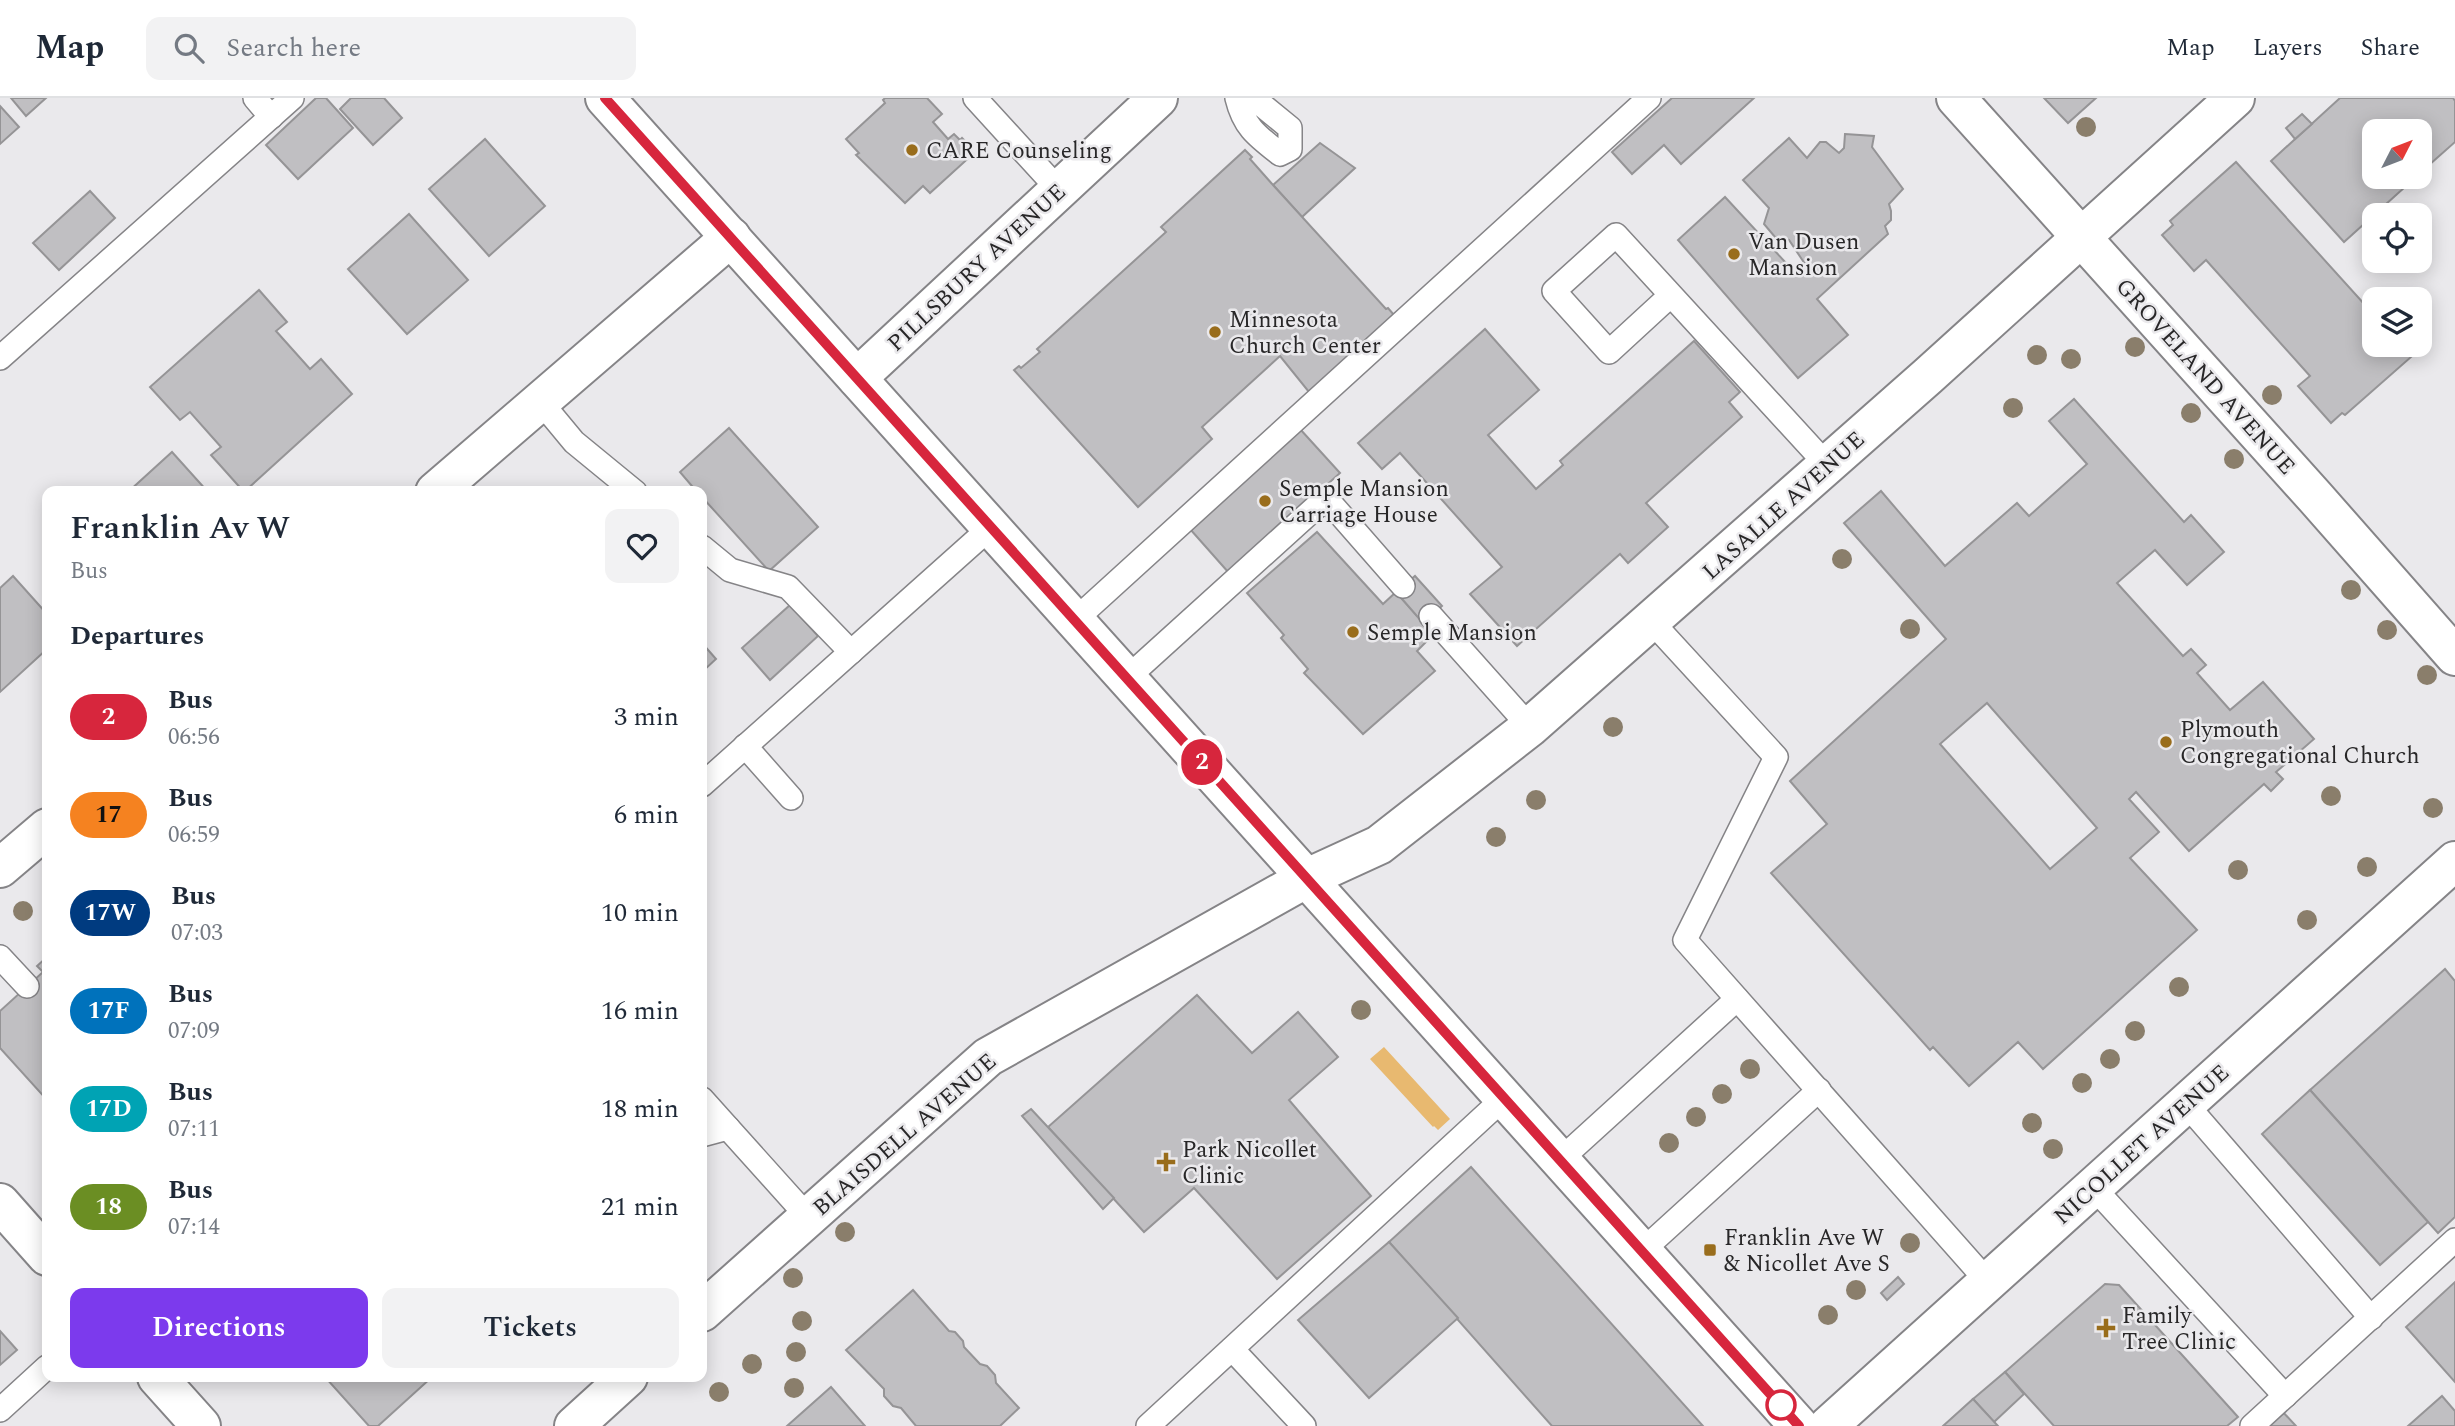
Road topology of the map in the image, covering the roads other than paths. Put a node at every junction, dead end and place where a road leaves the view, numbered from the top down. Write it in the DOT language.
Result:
graph roads {
  1 [pos="255,98"];
  2 [pos="292,98"];
  3 [pos="606,98"];
  4 [pos="975,98"];
  5 [pos="1158,98"];
  6 [pos="1237,98"];
  7 [pos="1248,98"];
  8 [pos="1650,98"];
  9 [pos="1956,98"];
  10 [pos="2235,98"];
  11 [pos="271,117"];
  12 [pos="1059,190"];
  13 [pos="731,237"];
  14 [pos="2081,238"];
  15 [pos="1671,295"];
  16 [pos="0,358"];
  17 [pos="857,378"];
  18 [pos="540,401"];
  19 [pos="1827,465"];
  20 [pos="442,486"];
  21 [pos="628,486"];
  22 [pos="991,527"];
  23 [pos="707,551"];
  24 [pos="1403,586"];
  25 [pos="1431,616"];
  26 [pos="1074,620"];
  27 [pos="1652,622"];
  28 [pos="851,652"];
  29 [pos="2455,656"];
  30 [pos="1127,678"];
  31 [pos="1530,727"];
  32 [pos="745,746"];
  33 [pos="707,780"];
  34 [pos="791,798"];
  35 [pos="42,842"];
  36 [pos="0,868"];
  37 [pos="2450,876"];
  38 [pos="1307,878"];
  39 [pos="0,957"];
  40 [pos="27,986"];
  41 [pos="1737,999"];
  42 [pos="1819,1090"];
  43 [pos="1504,1098"];
  44 [pos="2186,1104"];
  45 [pos="707,1105"];
  46 [pos="728,1128"];
  47 [pos="707,1134"];
  48 [pos="1560,1160"];
  49 [pos="2093,1187"];
  50 [pos="0,1203"];
  51 [pos="808,1217"];
  52 [pos="2455,1240"];
  53 [pos="42,1250"];
  54 [pos="1642,1251"];
  55 [pos="1988,1282"];
  56 [pos="707,1308"];
  57 [pos="2371,1318"];
  58 [pos="1232,1349"];
  59 [pos="42,1372"];
  60 [pos="161,1382"];
  61 [pos="617,1382"];
  62 [pos="2285,1396"];
  63 [pos="0,1410"];
  64 [pos="201,1426"];
  65 [pos="574,1426"];
  66 [pos="1148,1426"];
  67 [pos="1304,1426"];
  68 [pos="1800,1426"];
  69 [pos="1828,1426"];
  70 [pos="2252,1426"];
  1 -- 11 [label="lane"];
  2 -- 11 [label="lane"];
  3 -- 13 [label="street"];
  4 -- 12 [label="lane"];
  5 -- 12 [label="street, PILLSBURY AVENUE"];
  6 -- 7 [label="lane"];
  8 -- 26 [label="lane"];
  9 -- 14 [label="street, GROVELAND AVENUE"];
  10 -- 14 [label="street, LASALLE AVENUE"];
  11 -- 16 [label="lane"];
  12 -- 17 [label="street, PILLSBURY AVENUE"];
  13 -- 17 [label="street"];
  13 -- 18 [label="street"];
  14 -- 19 [label="street, LASALLE AVENUE"];
  14 -- 29 [label="street, GROVELAND AVENUE"];
  15 -- 15 [label="lane"];
  15 -- 19 [label="lane"];
  17 -- 22 [label="street"];
  18 -- 20 [label="street"];
  18 -- 21 [label="lane"];
  19 -- 27 [label="street, LASALLE AVENUE"];
  22 -- 26 [label="street"];
  22 -- 28 [label="lane"];
  23 -- 28 [label="lane"];
  24 -- 30 [label="lane"];
  25 -- 31 [label="lane"];
  26 -- 30 [label="street"];
  27 -- 31 [label="street, LASALLE AVENUE"];
  27 -- 41 [label="lane"];
  28 -- 32 [label="lane"];
  30 -- 38 [label="street"];
  31 -- 38 [label="street, LASALLE AVENUE"];
  32 -- 33 [label="lane"];
  32 -- 34 [label="lane"];
  35 -- 36 [label="street"];
  37 -- 44 [label="street, NICOLLET AVENUE"];
  38 -- 43 [label="street"];
  38 -- 51 [label="street, BLAISDELL AVENUE"];
  39 -- 40 [label="lane"];
  41 -- 42 [label="lane"];
  41 -- 48 [label="lane"];
  42 -- 54 [label="lane"];
  42 -- 55 [label="lane"];
  43 -- 48 [label="street"];
  43 -- 58 [label="lane"];
  44 -- 49 [label="street, NICOLLET AVENUE"];
  44 -- 57 [label="lane"];
  45 -- 46 [label="lane"];
  46 -- 47 [label="lane"];
  46 -- 51 [label="lane"];
  48 -- 54 [label="street"];
  49 -- 55 [label="street, NICOLLET AVENUE"];
  49 -- 62 [label="lane"];
  50 -- 53 [label="street"];
  51 -- 56 [label="street, BLAISDELL AVENUE"];
  52 -- 57 [label="lane"];
  54 -- 68 [label="street"];
  55 -- 69 [label="street, NICOLLET AVENUE"];
  57 -- 62 [label="lane"];
  58 -- 66 [label="lane"];
  58 -- 67 [label="lane"];
  59 -- 63 [label="lane"];
  60 -- 64 [label="street"];
  61 -- 65 [label="street"];
  62 -- 70 [label="lane"];
}
